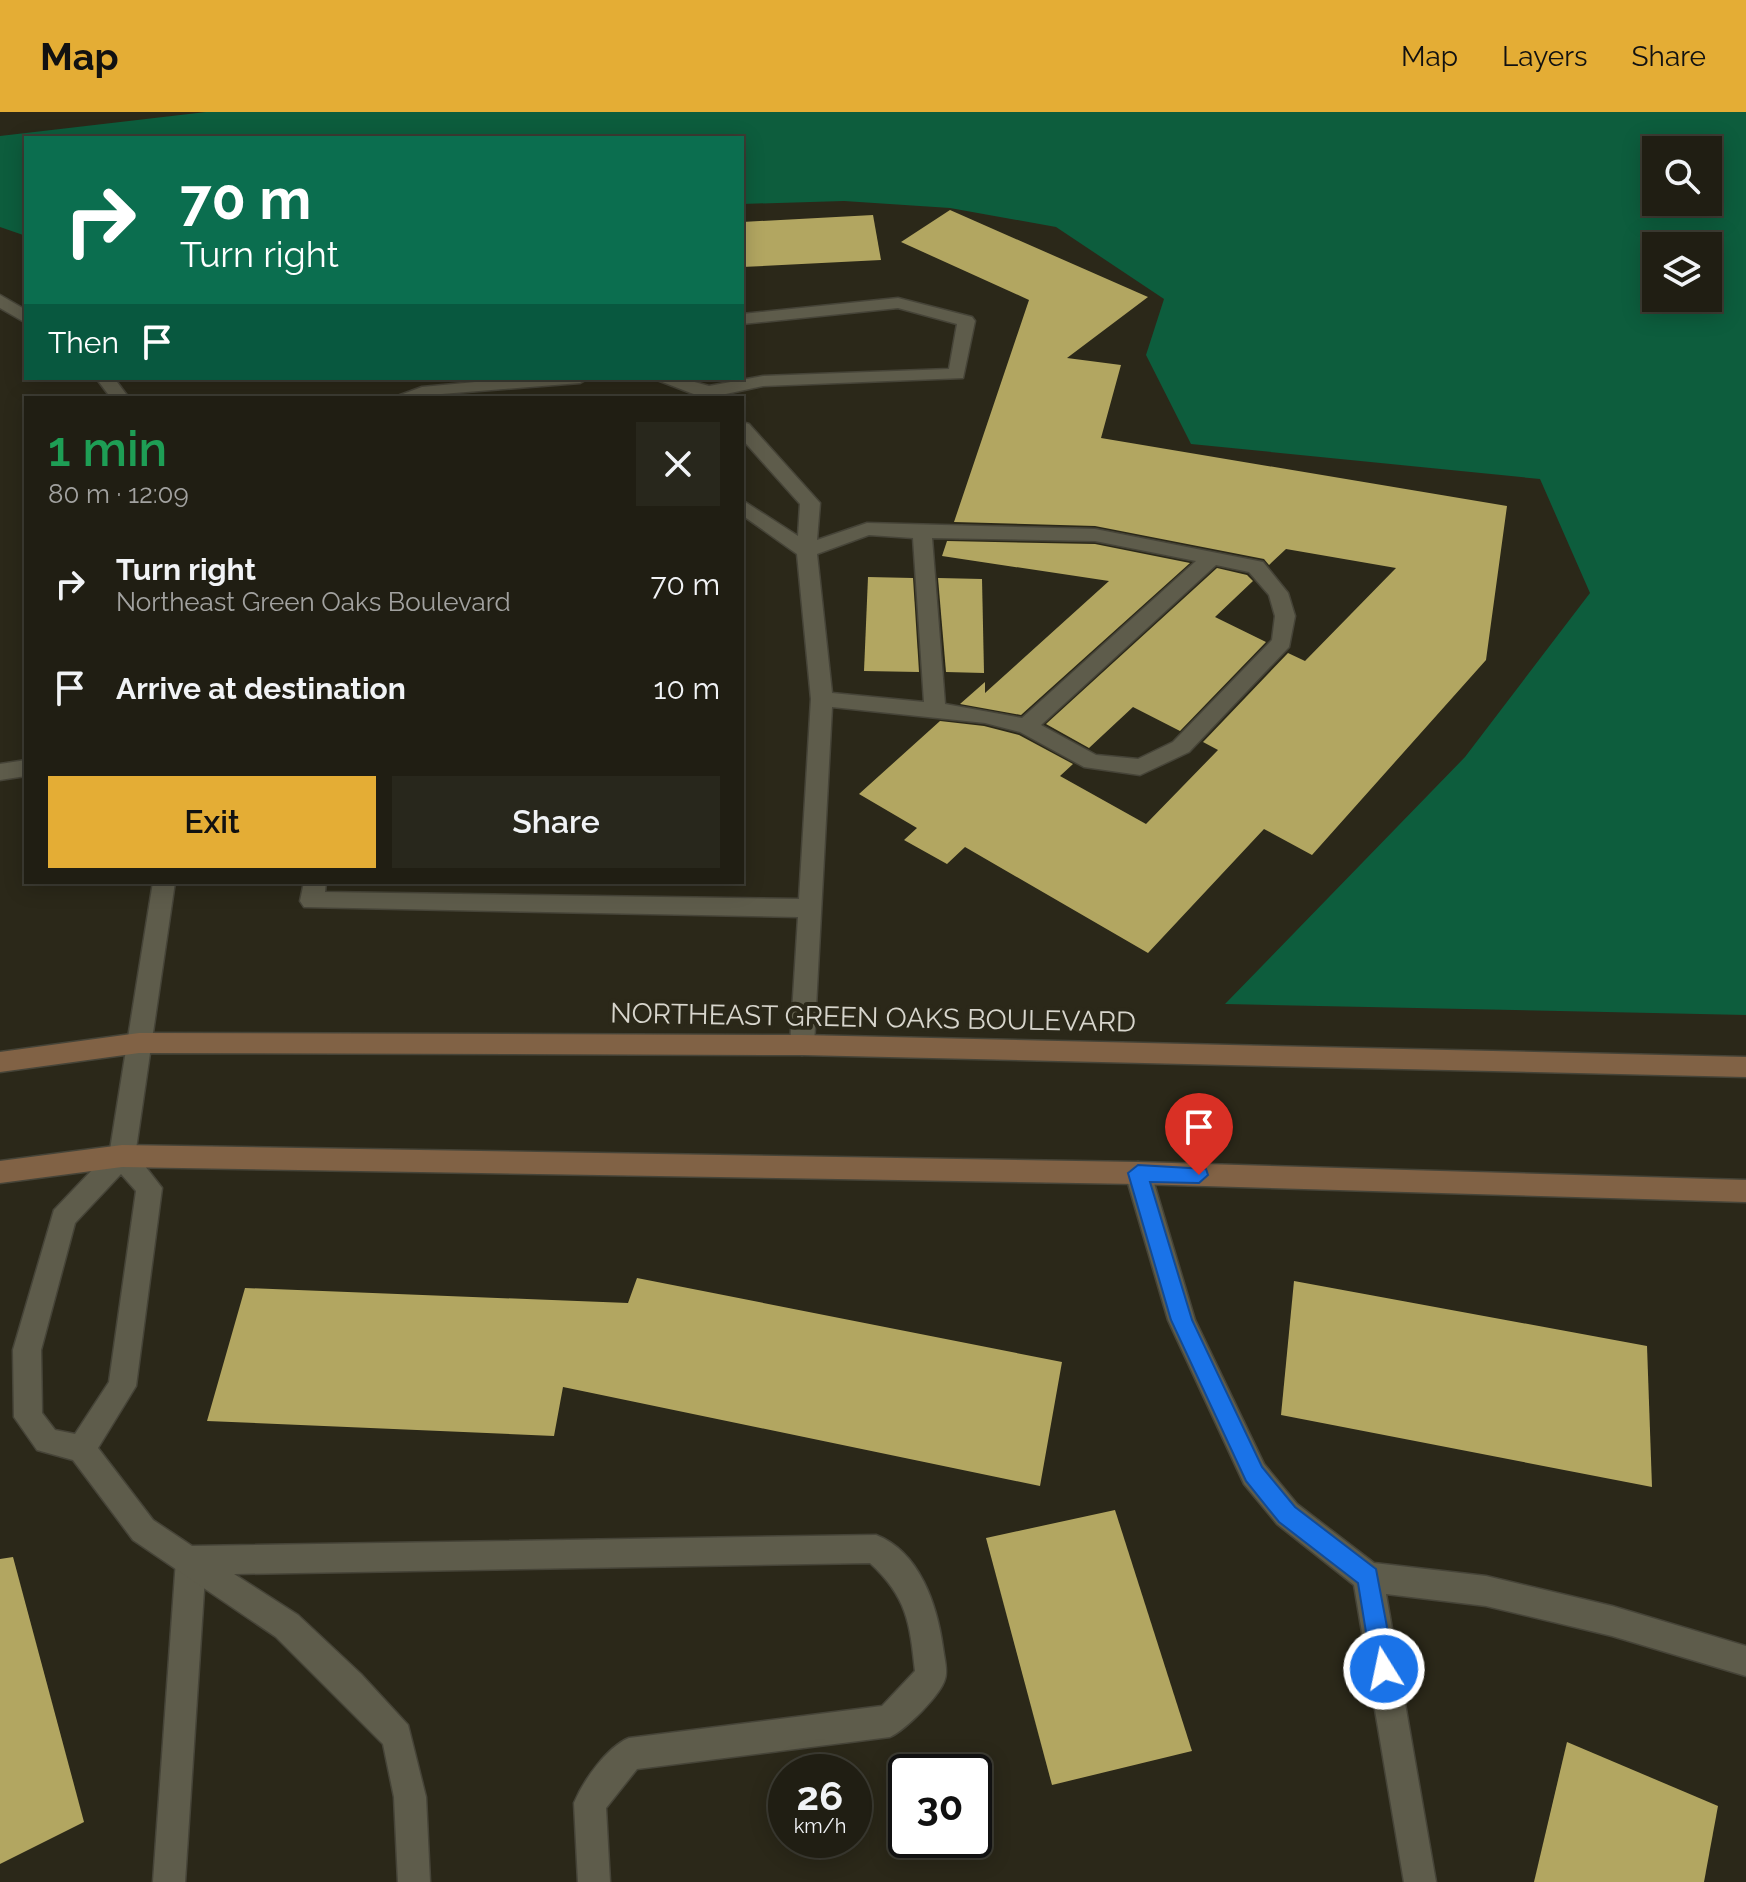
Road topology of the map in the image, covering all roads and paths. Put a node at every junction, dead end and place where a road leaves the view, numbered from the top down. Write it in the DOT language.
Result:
graph roads {
  1 [pos="0,300"];
  2 [pos="24,317"];
  3 [pos="744,319"];
  4 [pos="551,380"];
  5 [pos="667,380"];
  6 [pos="421,389"];
  7 [pos="711,395"];
  8 [pos="744,430"];
  9 [pos="744,507"];
  10 [pos="922,532"];
  11 [pos="807,551"];
  12 [pos="1213,557"];
  13 [pos="822,699"];
  14 [pos="935,710"];
  15 [pos="1026,726"];
  16 [pos="24,768"];
  17 [pos="0,772"];
  18 [pos="164,884"];
  19 [pos="315,884"];
  20 [pos="810,908"];
  21 [pos="139,1043"];
  22 [pos="802,1045"];
  23 [pos="0,1062"];
  24 [pos="1746,1067"];
  25 [pos="122,1156"];
  26 [pos="0,1172"];
  27 [pos="1138,1173"];
  28 [pos="1746,1191"];
  29 [pos="82,1449"];
  30 [pos="191,1560"];
  31 [pos="1368,1577"];
  32 [pos="1746,1661"];
  33 [pos="169,1882"];
  34 [pos="414,1882"];
  35 [pos="594,1882"];
  36 [pos="1420,1882"];
  1 -- 2 [label="street"];
  3 -- 7 [label="street"];
  4 -- 6 [label="street"];
  5 -- 7 [label="street"];
  8 -- 11 [label="street"];
  9 -- 11 [label="street"];
  10 -- 11 [label="street"];
  10 -- 12 [label="street"];
  10 -- 14 [label="street"];
  11 -- 13 [label="street"];
  12 -- 15 [label="street"];
  12 -- 15 [label="street"];
  13 -- 14 [label="street"];
  13 -- 20 [label="street"];
  14 -- 15 [label="street"];
  16 -- 17 [label="street"];
  18 -- 21 [label="street"];
  19 -- 20 [label="street"];
  20 -- 22 [label="street"];
  21 -- 22 [label="main road, NORTHEAST GREEN OAKS BOULEVARD"];
  21 -- 23 [label="main road, NORTHEAST GREEN OAKS BOULEVARD"];
  21 -- 25 [label="street"];
  22 -- 24 [label="main road, NORTHEAST GREEN OAKS BOULEVARD"];
  25 -- 26 [label="main road"];
  25 -- 27 [label="main road"];
  25 -- 29 [label="street"];
  25 -- 29 [label="street"];
  27 -- 28 [label="main road"];
  27 -- 31 [label="street"];
  29 -- 30 [label="street"];
  30 -- 33 [label="street"];
  30 -- 34 [label="street"];
  30 -- 35 [label="street"];
  31 -- 32 [label="street"];
  31 -- 36 [label="street"];
}
